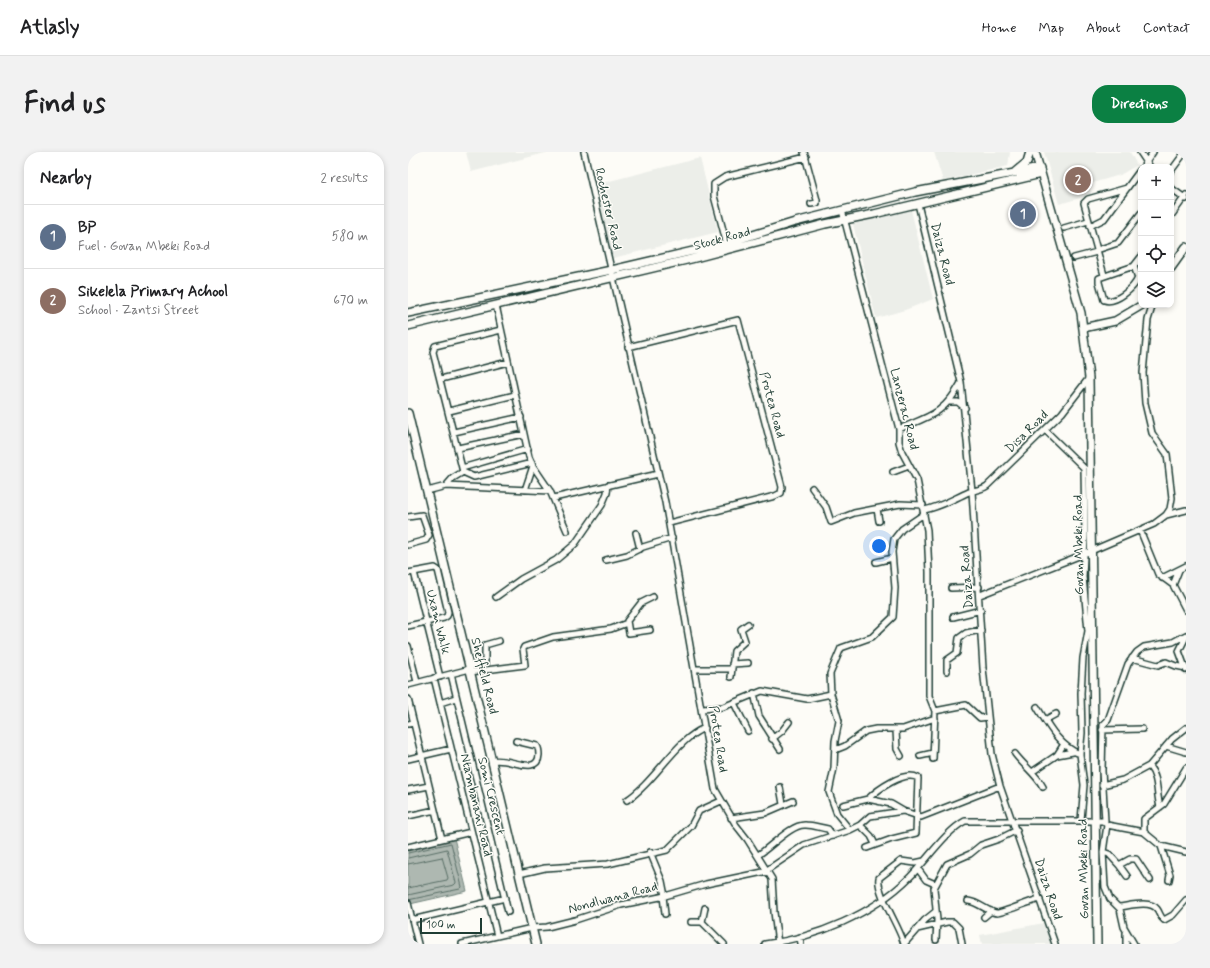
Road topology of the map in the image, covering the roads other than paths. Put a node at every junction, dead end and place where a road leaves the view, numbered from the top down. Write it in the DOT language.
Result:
graph roads {
  1 [pos="584,152"];
  2 [pos="1030,152"];
  3 [pos="1035,152"];
  4 [pos="1140,152"];
  5 [pos="1153,152"];
  6 [pos="1185,152"];
  7 [pos="805,155"];
  8 [pos="1147,162"];
  9 [pos="1174,168"];
  10 [pos="1041,171"];
  11 [pos="1138,173"];
  12 [pos="1006,176"];
  13 [pos="1127,188"];
  14 [pos="1174,190"];
  15 [pos="1185,198"];
  16 [pos="811,204"];
  17 [pos="918,204"];
  18 [pos="842,210"];
  19 [pos="1174,212"];
  20 [pos="1138,217"];
  21 [pos="845,220"];
  22 [pos="1089,223"];
  23 [pos="1064,228"];
  24 [pos="728,246"];
  25 [pos="1186,247"];
  26 [pos="1097,251"];
  27 [pos="1074,258"];
  28 [pos="1138,261"];
  29 [pos="1174,264"];
  30 [pos="1134,266"];
  31 [pos="612,274"];
  32 [pos="1104,275"];
  33 [pos="496,305"];
  34 [pos="1138,307"];
  35 [pos="1152,308"];
  36 [pos="408,313"];
  37 [pos="408,326"];
  38 [pos="1083,328"];
  39 [pos="501,330"];
  40 [pos="628,347"];
  41 [pos="508,362"];
  42 [pos="1089,378"];
  43 [pos="441,379"];
  44 [pos="961,382"];
  45 [pos="515,395"];
  46 [pos="950,402"];
  47 [pos="965,408"];
  48 [pos="449,411"];
  49 [pos="408,413"];
  50 [pos="521,417"];
  51 [pos="899,429"];
  52 [pos="1045,430"];
  53 [pos="454,432"];
  54 [pos="524,434"];
  55 [pos="458,448"];
  56 [pos="528,449"];
  57 [pos="532,465"];
  58 [pos="909,466"];
  59 [pos="463,470"];
  60 [pos="893,472"];
  61 [pos="658,474"];
  62 [pos="474,477"];
  63 [pos="608,485"];
  64 [pos="446,486"];
  65 [pos="475,486"];
  66 [pos="812,488"];
  67 [pos="525,490"];
  68 [pos="427,491"];
  69 [pos="550,491"];
  70 [pos="972,491"];
  71 [pos="554,498"];
  72 [pos="877,509"];
  73 [pos="924,509"];
  74 [pos="1186,510"];
  75 [pos="408,516"];
  76 [pos="1166,516"];
  77 [pos="879,521"];
  78 [pos="669,523"];
  79 [pos="1140,530"];
  80 [pos="566,532"];
  81 [pos="636,533"];
  82 [pos="672,538"];
  83 [pos="408,545"];
  84 [pos="640,549"];
  85 [pos="1092,551"];
  86 [pos="1084,554"];
  87 [pos="892,558"];
  88 [pos="606,560"];
  89 [pos="876,562"];
  90 [pos="1186,566"];
  91 [pos="1179,570"];
  92 [pos="414,572"];
  93 [pos="408,573"];
  94 [pos="1162,578"];
  95 [pos="1173,586"];
  96 [pos="979,587"];
  97 [pos="951,588"];
  98 [pos="980,595"];
  99 [pos="496,597"];
  100 [pos="653,597"];
  101 [pos="981,610"];
  102 [pos="1186,610"];
  103 [pos="954,616"];
  104 [pos="426,622"];
  105 [pos="627,624"];
  106 [pos="748,624"];
  107 [pos="408,626"];
  108 [pos="650,630"];
  109 [pos="981,630"];
  110 [pos="1186,636"];
  111 [pos="499,641"];
  112 [pos="408,646"];
  113 [pos="1132,658"];
  114 [pos="748,663"];
  115 [pos="731,667"];
  116 [pos="694,668"];
  117 [pos="470,669"];
  118 [pos="1186,669"];
  119 [pos="947,671"];
  120 [pos="451,674"];
  121 [pos="437,677"];
  122 [pos="731,677"];
  123 [pos="416,682"];
  124 [pos="408,684"];
  125 [pos="754,693"];
  126 [pos="831,694"];
  127 [pos="456,698"];
  128 [pos="408,699"];
  129 [pos="440,703"];
  130 [pos="734,703"];
  131 [pos="1037,708"];
  132 [pos="703,709"];
  133 [pos="935,711"];
  134 [pos="1056,714"];
  135 [pos="988,717"];
  136 [pos="934,718"];
  137 [pos="1045,720"];
  138 [pos="789,722"];
  139 [pos="414,723"];
  140 [pos="408,724"];
  141 [pos="705,728"];
  142 [pos="1186,728"];
  143 [pos="1142,729"];
  144 [pos="896,730"];
  145 [pos="1102,730"];
  146 [pos="748,731"];
  147 [pos="772,739"];
  148 [pos="516,741"];
  149 [pos="1064,744"];
  150 [pos="1166,746"];
  151 [pos="451,749"];
  152 [pos="780,749"];
  153 [pos="834,750"];
  154 [pos="1073,752"];
  155 [pos="1186,752"];
  156 [pos="934,753"];
  157 [pos="1016,754"];
  158 [pos="1057,754"];
  159 [pos="1080,754"];
  160 [pos="422,755"];
  161 [pos="901,756"];
  162 [pos="920,756"];
  163 [pos="408,759"];
  164 [pos="933,759"];
  165 [pos="492,761"];
  166 [pos="1149,766"];
  167 [pos="1186,768"];
  168 [pos="1032,772"];
  169 [pos="1102,785"];
  170 [pos="429,786"];
  171 [pos="780,786"];
  172 [pos="1000,786"];
  173 [pos="1043,788"];
  174 [pos="408,790"];
  175 [pos="868,799"];
  176 [pos="627,800"];
  177 [pos="793,800"];
  178 [pos="721,801"];
  179 [pos="883,803"];
  180 [pos="783,804"];
  181 [pos="843,805"];
  182 [pos="1160,807"];
  183 [pos="435,810"];
  184 [pos="903,812"];
  185 [pos="882,814"];
  186 [pos="408,816"];
  187 [pos="916,816"];
  188 [pos="731,818"];
  189 [pos="1080,820"];
  190 [pos="1096,820"];
  191 [pos="1014,821"];
  192 [pos="1106,823"];
  193 [pos="860,825"];
  194 [pos="850,830"];
  195 [pos="1017,830"];
  196 [pos="471,832"];
  197 [pos="1144,832"];
  198 [pos="833,836"];
  199 [pos="442,839"];
  200 [pos="875,844"];
  201 [pos="1161,846"];
  202 [pos="408,847"];
  203 [pos="867,848"];
  204 [pos="650,852"];
  205 [pos="1103,852"];
  206 [pos="1186,852"];
  207 [pos="758,855"];
  208 [pos="924,861"];
  209 [pos="1119,865"];
  210 [pos="918,869"];
  211 [pos="767,870"];
  212 [pos="519,874"];
  213 [pos="1127,876"];
  214 [pos="1150,880"];
  215 [pos="1169,880"];
  216 [pos="935,884"];
  217 [pos="664,896"];
  218 [pos="884,897"];
  219 [pos="505,898"];
  220 [pos="1040,899"];
  221 [pos="1186,900"];
  222 [pos="968,901"];
  223 [pos="488,902"];
  224 [pos="408,903"];
  225 [pos="1119,907"];
  226 [pos="705,908"];
  227 [pos="991,911"];
  228 [pos="508,912"];
  229 [pos="936,912"];
  230 [pos="665,914"];
  231 [pos="984,917"];
  232 [pos="412,920"];
  233 [pos="691,922"];
  234 [pos="702,922"];
  235 [pos="937,924"];
  236 [pos="532,928"];
  237 [pos="917,929"];
  238 [pos="777,930"];
  239 [pos="1126,933"];
  240 [pos="497,936"];
  241 [pos="800,937"];
  242 [pos="788,940"];
  243 [pos="936,940"];
  244 [pos="778,943"];
  245 [pos="418,944"];
  246 [pos="462,944"];
  247 [pos="536,944"];
  248 [pos="724,944"];
  249 [pos="765,944"];
  250 [pos="801,944"];
  251 [pos="904,944"];
  252 [pos="962,944"];
  253 [pos="1055,944"];
  254 [pos="1097,944"];
  255 [pos="1126,944"];
  256 [pos="1134,944"];
  1 -- 31 [label="street, Rochester Road"];
  2 -- 12 [label="main road"];
  3 -- 10 [label="main road, Govan Mbeki Road"];
  4 -- 8 [label="street"];
  5 -- 8 [label="street"];
  6 -- 9 [label="street"];
  7 -- 16 [label="street"];
  7 -- 24 [label="street"];
  10 -- 12 [label="main road, Stock Road"];
  10 -- 17 [label="main road, Stock Road"];
  10 -- 38 [label="main road, Govan Mbeki Road"];
  11 -- 13 [label="street"];
  12 -- 18 [label="main road, Stock Road"];
  13 -- 22 [label="street"];
  13 -- 22 [label="street"];
  14 -- 15 [label="street"];
  15 -- 19 [label="street"];
  17 -- 21 [label="main road, Stock Road"];
  17 -- 44 [label="street, Daiza Road"];
  18 -- 21 [label="street, Lanzerac Road"];
  18 -- 24 [label="main road, Stock Road"];
  20 -- 26 [label="street"];
  21 -- 24 [label="main road, Stock Road"];
  21 -- 51 [label="street, Lanzerac Road"];
  22 -- 23 [label="street"];
  22 -- 26 [label="street"];
  24 -- 31 [label="main road, Stock Road"];
  25 -- 29 [label="main road"];
  26 -- 27 [label="street"];
  26 -- 32 [label="street"];
  28 -- 30 [label="street"];
  30 -- 32 [label="street"];
  30 -- 32 [label="street"];
  31 -- 33 [label="main road, Stock Road"];
  31 -- 36 [label="main road, Stock Road"];
  31 -- 40 [label="street, Protea Road"];
  33 -- 37 [label="main road, Stock Road"];
  33 -- 39 [label="street"];
  34 -- 38 [label="main road"];
  35 -- 76 [label="street"];
  38 -- 42 [label="main road, Govan Mbeki Road"];
  39 -- 41 [label="street"];
  39 -- 43 [label="street"];
  40 -- 61 [label="street, Protea Road"];
  40 -- 78 [label="street, Protea Road"];
  41 -- 43 [label="street"];
  41 -- 45 [label="street"];
  42 -- 52 [label="street, Disa Road"];
  42 -- 85 [label="main road, Govan Mbeki Road"];
  43 -- 48 [label="street"];
  44 -- 46 [label="street"];
  44 -- 47 [label="street, Daiza Road"];
  45 -- 48 [label="street"];
  45 -- 50 [label="street"];
  46 -- 47 [label="street"];
  46 -- 51 [label="street"];
  47 -- 70 [label="street, Daiza Road"];
  48 -- 53 [label="street"];
  49 -- 68 [label="main road, Sheffield Road"];
  50 -- 53 [label="street"];
  50 -- 54 [label="street"];
  51 -- 58 [label="street, Lanzerac Road"];
  52 -- 70 [label="street, Disa Road"];
  52 -- 86 [label="street"];
  53 -- 55 [label="street"];
  54 -- 55 [label="street"];
  54 -- 56 [label="street"];
  55 -- 59 [label="street"];
  56 -- 57 [label="street"];
  56 -- 59 [label="street"];
  57 -- 62 [label="street"];
  57 -- 67 [label="street"];
  57 -- 69 [label="street"];
  58 -- 60 [label="street"];
  58 -- 73 [label="street, Lanzerac Road"];
  59 -- 62 [label="street"];
  59 -- 64 [label="street"];
  61 -- 63 [label="street"];
  61 -- 78 [label="street, Protea Road"];
  62 -- 65 [label="street"];
  63 -- 71 [label="street"];
  63 -- 99 [label="street"];
  64 -- 65 [label="street"];
  64 -- 68 [label="street"];
  65 -- 67 [label="street"];
  66 -- 72 [label="street"];
  67 -- 69 [label="street"];
  68 -- 117 [label="main road, Sheffield Road"];
  69 -- 71 [label="street"];
  70 -- 73 [label="street, Disa Road"];
  70 -- 96 [label="street, Daiza Road"];
  71 -- 80 [label="street"];
  72 -- 73 [label="street"];
  72 -- 77 [label="street"];
  73 -- 87 [label="street"];
  73 -- 133 [label="street, Lanzerac Road"];
  74 -- 76 [label="street"];
  75 -- 83 [label="street"];
  76 -- 79 [label="street"];
  78 -- 82 [label="street, Protea Road"];
  79 -- 85 [label="street"];
  79 -- 94 [label="street"];
  81 -- 84 [label="street"];
  82 -- 84 [label="street"];
  82 -- 116 [label="street, Protea Road"];
  84 -- 88 [label="street"];
  85 -- 86 [label="street"];
  85 -- 190 [label="main road, Govan Mbeki Road"];
  86 -- 98 [label="street"];
  86 -- 159 [label="street"];
  87 -- 89 [label="street"];
  87 -- 126 [label="street"];
  90 -- 91 [label="street"];
  91 -- 94 [label="street"];
  91 -- 95 [label="street"];
  92 -- 93 [label="street"];
  92 -- 104 [label="street, Uxam Walk"];
  92 -- 104 [label="street"];
  94 -- 95 [label="street"];
  95 -- 102 [label="street"];
  96 -- 97 [label="street"];
  96 -- 98 [label="street, Daiza Road"];
  98 -- 101 [label="street, Daiza Road"];
  100 -- 105 [label="street"];
  101 -- 103 [label="street"];
  101 -- 109 [label="street, Daiza Road"];
  104 -- 107 [label="street"];
  104 -- 121 [label="street, Uxam Walk"];
  105 -- 108 [label="street"];
  105 -- 117 [label="street"];
  106 -- 115 [label="street"];
  109 -- 119 [label="street"];
  109 -- 135 [label="street, Daiza Road"];
  110 -- 113 [label="street"];
  110 -- 118 [label="street"];
  111 -- 117 [label="street"];
  112 -- 123 [label="street"];
  113 -- 118 [label="street"];
  113 -- 145 [label="street"];
  114 -- 115 [label="street"];
  115 -- 116 [label="street"];
  115 -- 122 [label="street"];
  116 -- 132 [label="street, Protea Road"];
  117 -- 120 [label="street"];
  117 -- 165 [label="main road, Sheffield Road"];
  120 -- 121 [label="street"];
  120 -- 127 [label="street, Somi Crescent"];
  121 -- 123 [label="street"];
  121 -- 129 [label="street, Ntambanani Road"];
  123 -- 124 [label="street"];
  125 -- 126 [label="street"];
  125 -- 130 [label="street"];
  125 -- 147 [label="street"];
  126 -- 153 [label="street"];
  127 -- 129 [label="street"];
  127 -- 219 [label="street, Somi Crescent"];
  128 -- 139 [label="street"];
  129 -- 151 [label="street, Ntambanani Road"];
  130 -- 132 [label="street"];
  130 -- 146 [label="street"];
  131 -- 137 [label="street"];
  132 -- 141 [label="street, Protea Road"];
  133 -- 135 [label="street"];
  133 -- 136 [label="street"];
  134 -- 137 [label="street"];
  135 -- 172 [label="street, Daiza Road"];
  136 -- 144 [label="street"];
  136 -- 156 [label="street"];
  137 -- 149 [label="street"];
  138 -- 147 [label="street"];
  139 -- 140 [label="street"];
  139 -- 160 [label="street"];
  141 -- 176 [label="street"];
  141 -- 178 [label="street, Protea Road"];
  142 -- 150 [label="street"];
  143 -- 145 [label="street"];
  144 -- 153 [label="street"];
  144 -- 161 [label="street"];
  145 -- 169 [label="street"];
  147 -- 152 [label="street"];
  148 -- 165 [label="street"];
  149 -- 154 [label="street"];
  149 -- 158 [label="street"];
  150 -- 155 [label="street"];
  150 -- 166 [label="street"];
  151 -- 160 [label="street"];
  151 -- 196 [label="street, Ntambanani Road"];
  153 -- 194 [label="street"];
  154 -- 158 [label="street"];
  154 -- 159 [label="street"];
  156 -- 162 [label="street"];
  156 -- 164 [label="street"];
  157 -- 168 [label="street"];
  158 -- 168 [label="street"];
  159 -- 189 [label="street"];
  160 -- 163 [label="street"];
  160 -- 170 [label="street"];
  165 -- 212 [label="main road, Sheffield Road"];
  166 -- 169 [label="street"];
  166 -- 182 [label="street"];
  167 -- 182 [label="street"];
  168 -- 173 [label="street"];
  169 -- 192 [label="street"];
  170 -- 174 [label="street"];
  170 -- 183 [label="street"];
  171 -- 180 [label="street"];
  172 -- 187 [label="street"];
  172 -- 191 [label="street, Daiza Road"];
  175 -- 179 [label="street"];
  175 -- 181 [label="street"];
  175 -- 187 [label="street"];
  177 -- 180 [label="street"];
  178 -- 188 [label="street, Protea Road"];
  178 -- 204 [label="street"];
  179 -- 184 [label="street"];
  179 -- 185 [label="street"];
  180 -- 188 [label="street"];
  182 -- 197 [label="street"];
  183 -- 186 [label="street"];
  183 -- 199 [label="street"];
  184 -- 185 [label="street"];
  184 -- 187 [label="street"];
  185 -- 193 [label="street"];
  187 -- 200 [label="street"];
  188 -- 207 [label="street, Protea Road"];
  189 -- 190 [label="street"];
  189 -- 191 [label="street"];
  190 -- 192 [label="street"];
  190 -- 254 [label="main road, Govan Mbeki Road"];
  191 -- 195 [label="street, Daiza Road"];
  191 -- 208 [label="street"];
  192 -- 197 [label="street"];
  192 -- 205 [label="street"];
  193 -- 194 [label="street"];
  193 -- 200 [label="street"];
  194 -- 198 [label="street"];
  195 -- 216 [label="street"];
  195 -- 220 [label="street, Daiza Road"];
  196 -- 199 [label="street"];
  196 -- 223 [label="street, Ntambanani Road"];
  197 -- 201 [label="street"];
  198 -- 207 [label="street"];
  198 -- 211 [label="street"];
  199 -- 202 [label="street"];
  200 -- 203 [label="street"];
  201 -- 206 [label="street"];
  201 -- 215 [label="street"];
  204 -- 212 [label="street"];
  204 -- 217 [label="street"];
  205 -- 209 [label="street"];
  205 -- 225 [label="street"];
  207 -- 211 [label="street, Protea Road"];
  208 -- 210 [label="street"];
  208 -- 218 [label="street"];
  209 -- 213 [label="street"];
  209 -- 214 [label="street"];
  210 -- 216 [label="street"];
  210 -- 218 [label="street"];
  211 -- 217 [label="street, Nondlwana Road"];
  211 -- 238 [label="street, Protea Road"];
  212 -- 236 [label="main road, Sheffield Road"];
  216 -- 229 [label="street"];
  217 -- 230 [label="street"];
  217 -- 236 [label="street, Nondlwana Road"];
  218 -- 241 [label="street"];
  218 -- 251 [label="street"];
  219 -- 223 [label="street"];
  219 -- 228 [label="street, Somi Crescent"];
  220 -- 227 [label="street"];
  220 -- 253 [label="street, Daiza Road"];
  221 -- 225 [label="street"];
  222 -- 227 [label="street"];
  223 -- 232 [label="street"];
  223 -- 240 [label="street, Ntambanani Road"];
  224 -- 232 [label="street"];
  225 -- 239 [label="street"];
  226 -- 234 [label="street"];
  227 -- 231 [label="street"];
  229 -- 235 [label="street"];
  229 -- 237 [label="street"];
  232 -- 245 [label="street"];
  233 -- 234 [label="street"];
  234 -- 248 [label="street"];
  235 -- 237 [label="street"];
  235 -- 243 [label="street"];
  235 -- 252 [label="street"];
  236 -- 240 [label="street, Nondlwana Road"];
  236 -- 247 [label="main road, Sheffield Road"];
  237 -- 251 [label="street"];
  238 -- 242 [label="street"];
  238 -- 244 [label="street, Protea Road"];
  239 -- 255 [label="street"];
  239 -- 256 [label="street"];
  240 -- 246 [label="street, Nondlwana Road"];
  241 -- 242 [label="street"];
  241 -- 250 [label="street"];
  242 -- 244 [label="street"];
  244 -- 249 [label="street"];
}
